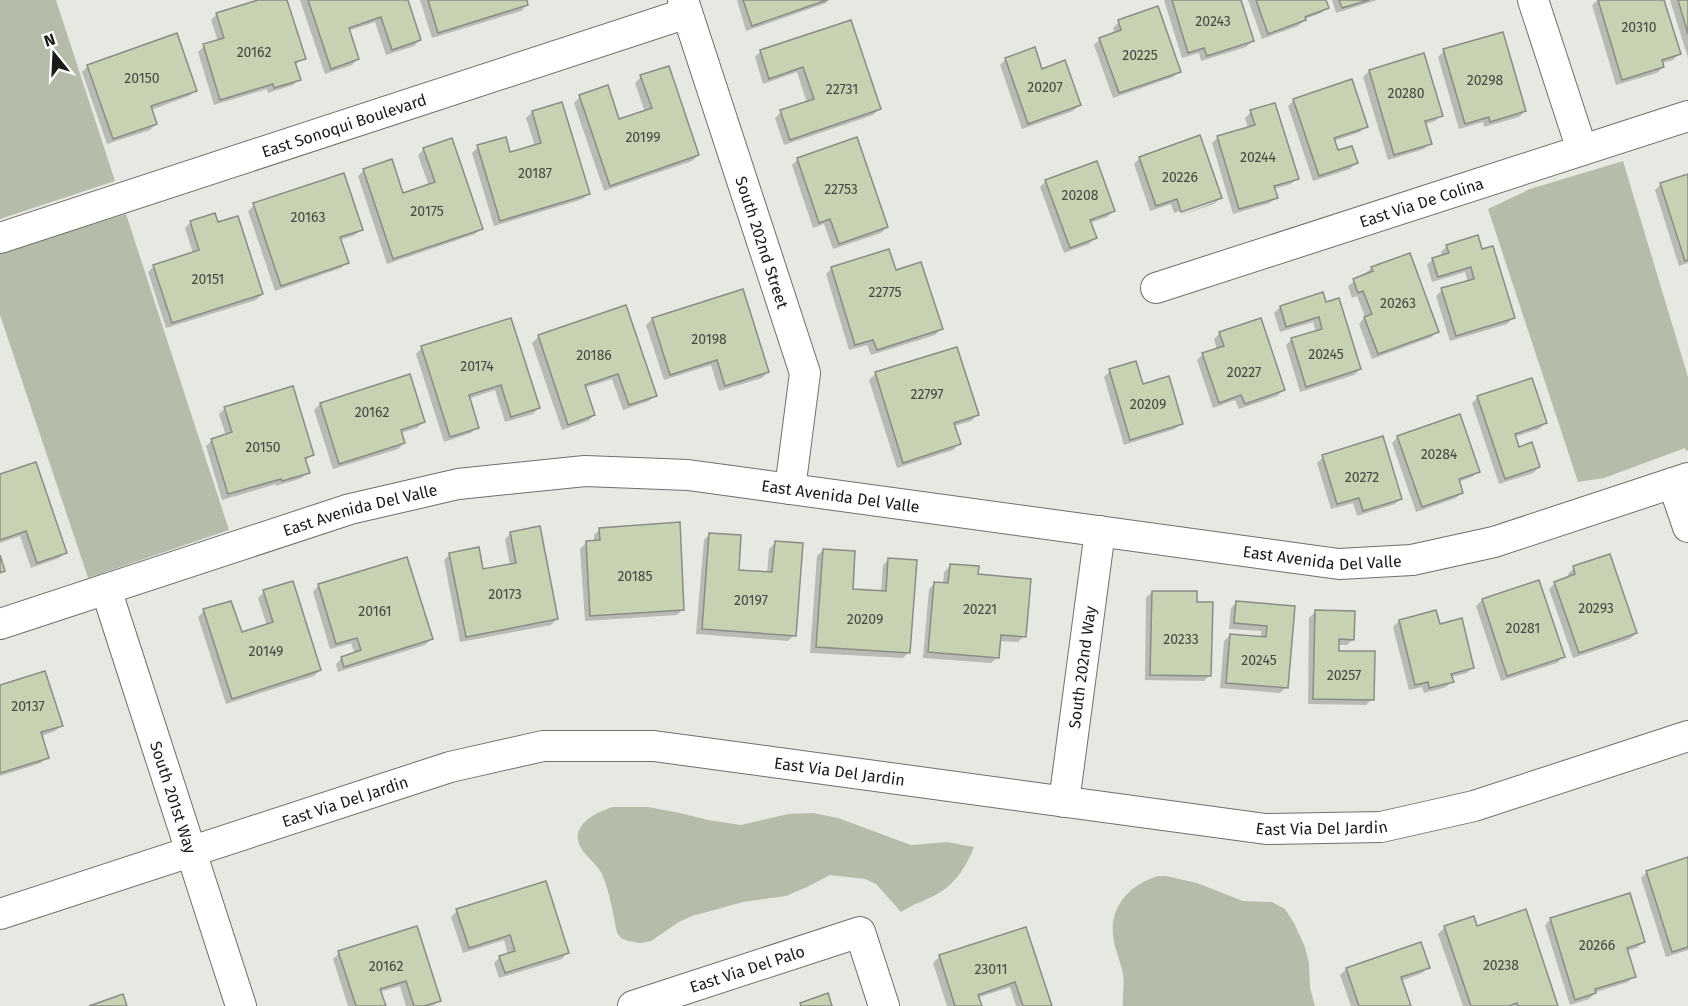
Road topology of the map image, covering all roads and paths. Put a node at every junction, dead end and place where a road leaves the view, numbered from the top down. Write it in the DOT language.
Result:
graph roads {
  1 [pos="1533,0"];
  2 [pos="685,7"];
  3 [pos="1688,116"];
  4 [pos="1582,150"];
  5 [pos="0,238"];
  6 [pos="1156,288"];
  7 [pos="1680,480"];
  8 [pos="790,489"];
  9 [pos="1688,527"];
  10 [pos="1100,531"];
  11 [pos="106,589"];
  12 [pos="0,624"];
  13 [pos="1688,736"];
  14 [pos="1064,802"];
  15 [pos="191,851"];
  16 [pos="0,914"];
  17 [pos="241,1006"];
  18 [pos="633,1006"];
  19 [pos="884,1006"];
  1 -- 4 [label="street"];
  2 -- 5 [label="street, East Sonoqui Boulevard"];
  2 -- 8 [label="street, South 202nd Street"];
  3 -- 4 [label="street, East Via De Colina"];
  4 -- 6 [label="street, East Via De Colina"];
  7 -- 9 [label="street"];
  7 -- 10 [label="street, East Avenida Del Valle"];
  8 -- 10 [label="street, East Avenida Del Valle"];
  8 -- 11 [label="street, East Avenida Del Valle"];
  10 -- 14 [label="street, South 202nd Way"];
  11 -- 12 [label="street, East Avenida Del Valle"];
  11 -- 15 [label="street, South 201st Way"];
  13 -- 14 [label="street, East Via Del Jardin"];
  14 -- 15 [label="street, East Via Del Jardin"];
  15 -- 16 [label="street, East Via Del Jardin"];
  15 -- 17 [label="street, South 201st Way"];
  18 -- 19 [label="street, East Via Del Palo"];
}
